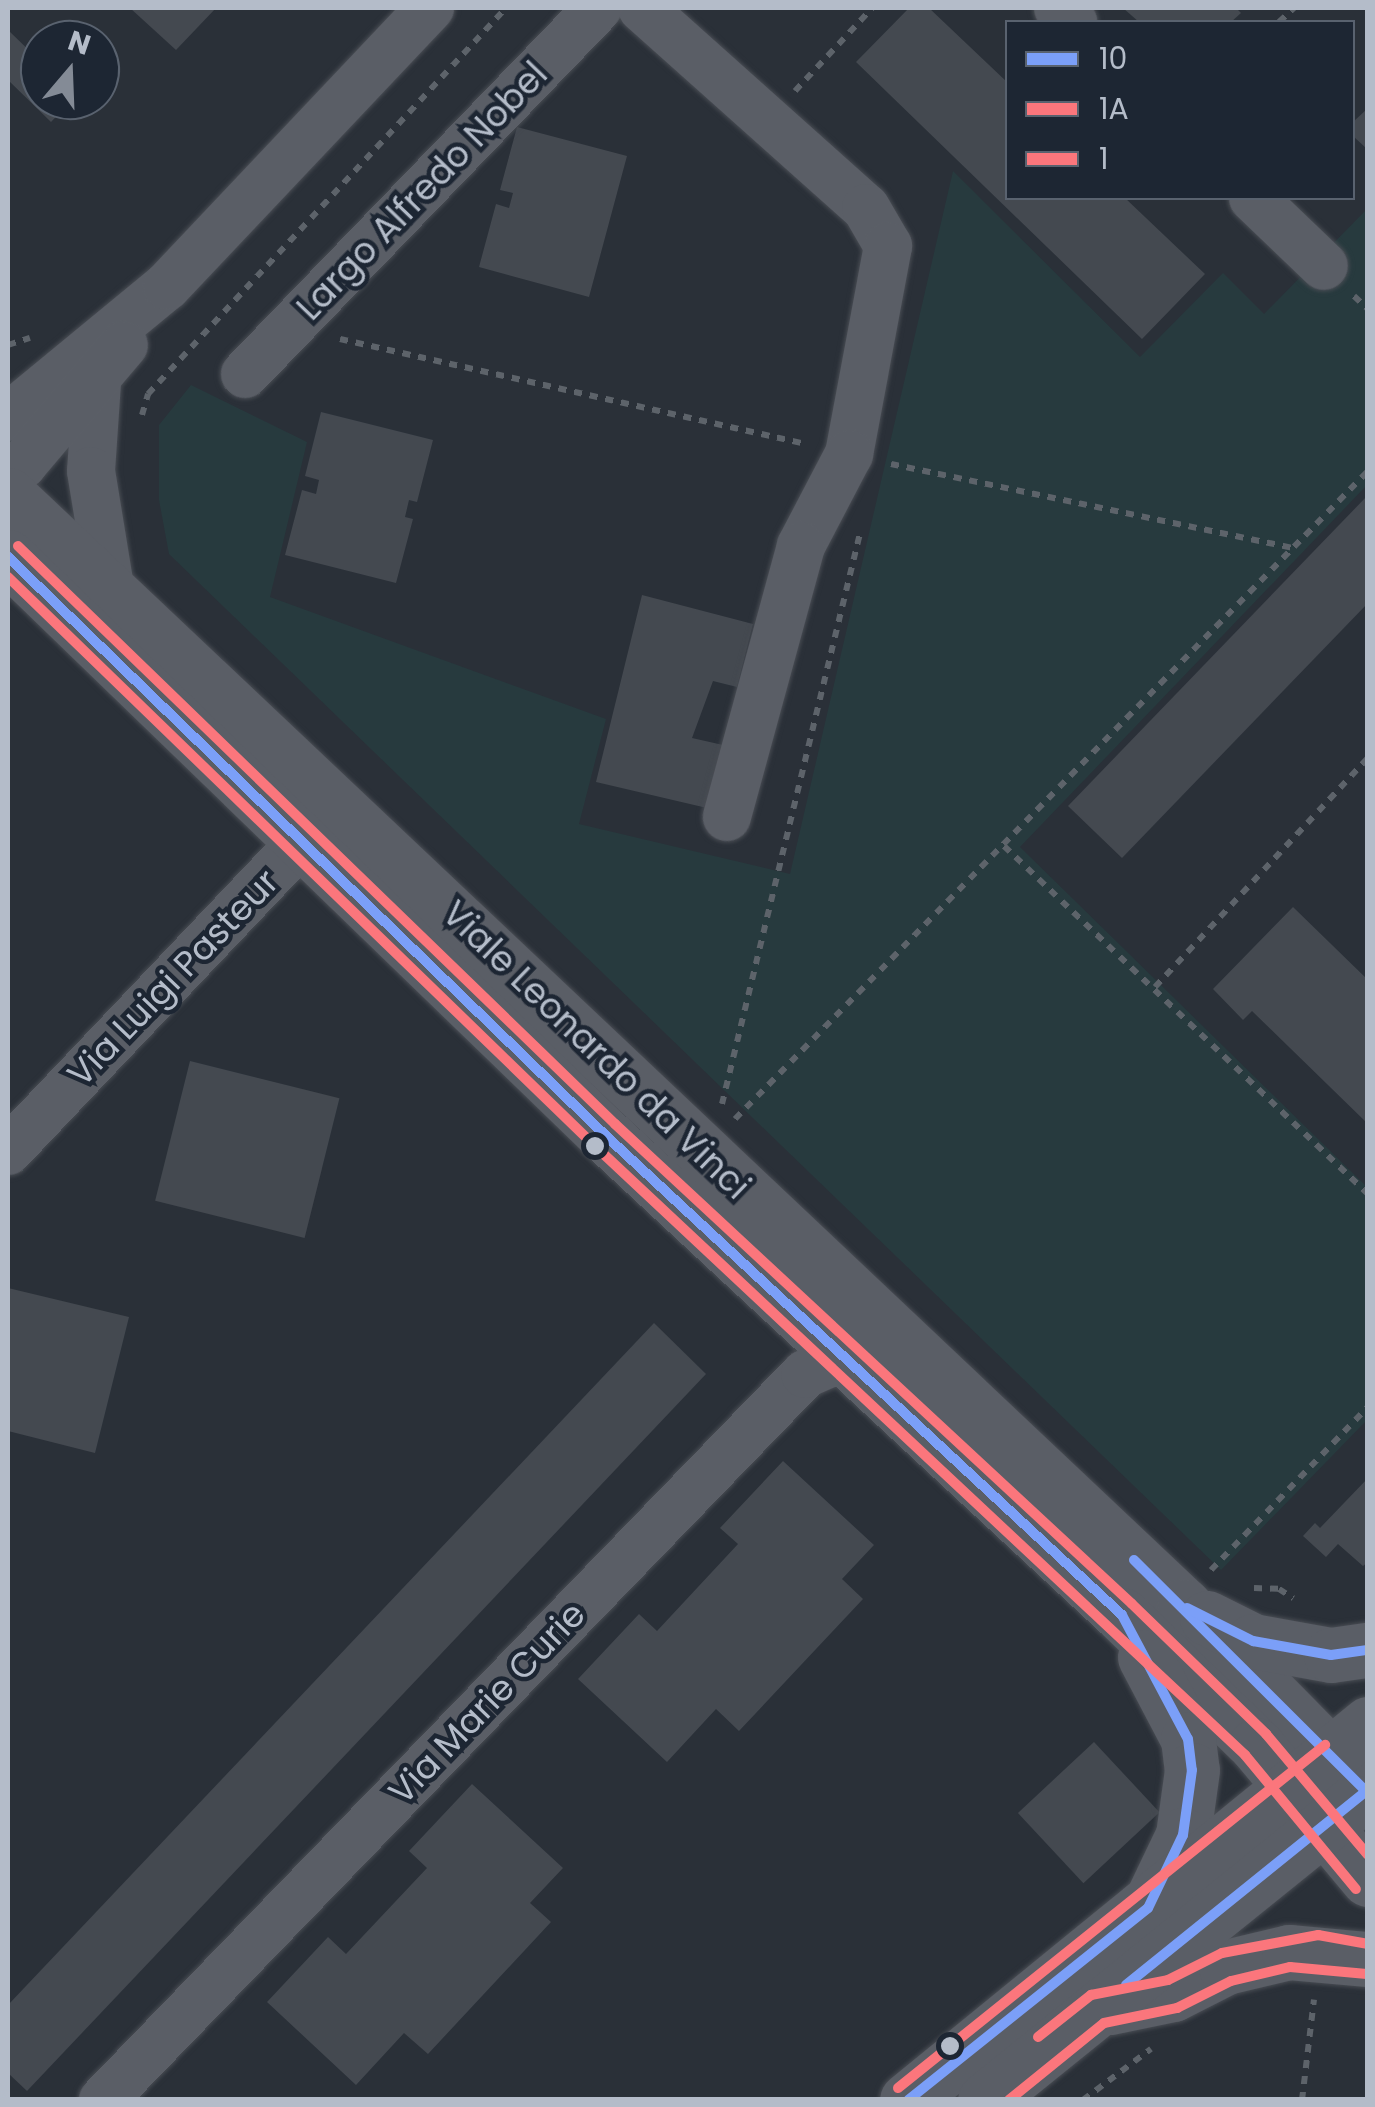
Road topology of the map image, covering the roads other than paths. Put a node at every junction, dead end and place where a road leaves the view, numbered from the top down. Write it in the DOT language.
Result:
graph roads {
  1 [pos="430,8"];
  2 [pos="598,8"];
  3 [pos="642,8"];
  4 [pos="1255,200"];
  5 [pos="1324,266"];
  6 [pos="8,368"];
  7 [pos="88,372"];
  8 [pos="245,374"];
  9 [pos="8,417"];
  10 [pos="8,468"];
  11 [pos="8,495"];
  12 [pos="8,557"];
  13 [pos="110,587"];
  14 [pos="728,817"];
  15 [pos="320,823"];
  16 [pos="8,1151"];
  17 [pos="856,1333"];
  18 [pos="1196,1590"];
  19 [pos="1122,1614"];
  20 [pos="1368,1650"];
  21 [pos="1346,1782"];
  22 [pos="1368,1879"];
  23 [pos="1148,1908"];
  24 [pos="1368,1959"];
  25 [pos="1097,2009"];
  26 [pos="103,2100"];
  27 [pos="907,2100"];
  28 [pos="985,2100"];
  1 -- 7 [label="street"];
  2 -- 8 [label="street, Largo Alfredo Nobel"];
  3 -- 14 [label="street"];
  4 -- 5 [label="street"];
  6 -- 7 [label="street"];
  7 -- 9 [label="street"];
  7 -- 10 [label="street"];
  7 -- 13 [label="street"];
  11 -- 13 [label="street, Viale Leonardo da Vinci"];
  12 -- 15 [label="street, Viale Leonardo da Vinci"];
  13 -- 15 [label="street, Viale Leonardo da Vinci"];
  15 -- 16 [label="street, Via Luigi Pasteur"];
  15 -- 17 [label="street, Viale Leonardo da Vinci"];
  17 -- 18 [label="street, Viale Leonardo da Vinci"];
  17 -- 19 [label="street, Viale Leonardo da Vinci"];
  17 -- 26 [label="street, Via Marie Curie"];
  18 -- 20 [label="street"];
  18 -- 21 [label="street"];
  19 -- 21 [label="street, Viale Leonardo da Vinci"];
  19 -- 23 [label="street"];
  21 -- 22 [label="street"];
  21 -- 23 [label="street"];
  21 -- 25 [label="street"];
  23 -- 27 [label="street"];
  24 -- 25 [label="street"];
  25 -- 28 [label="street"];
}
